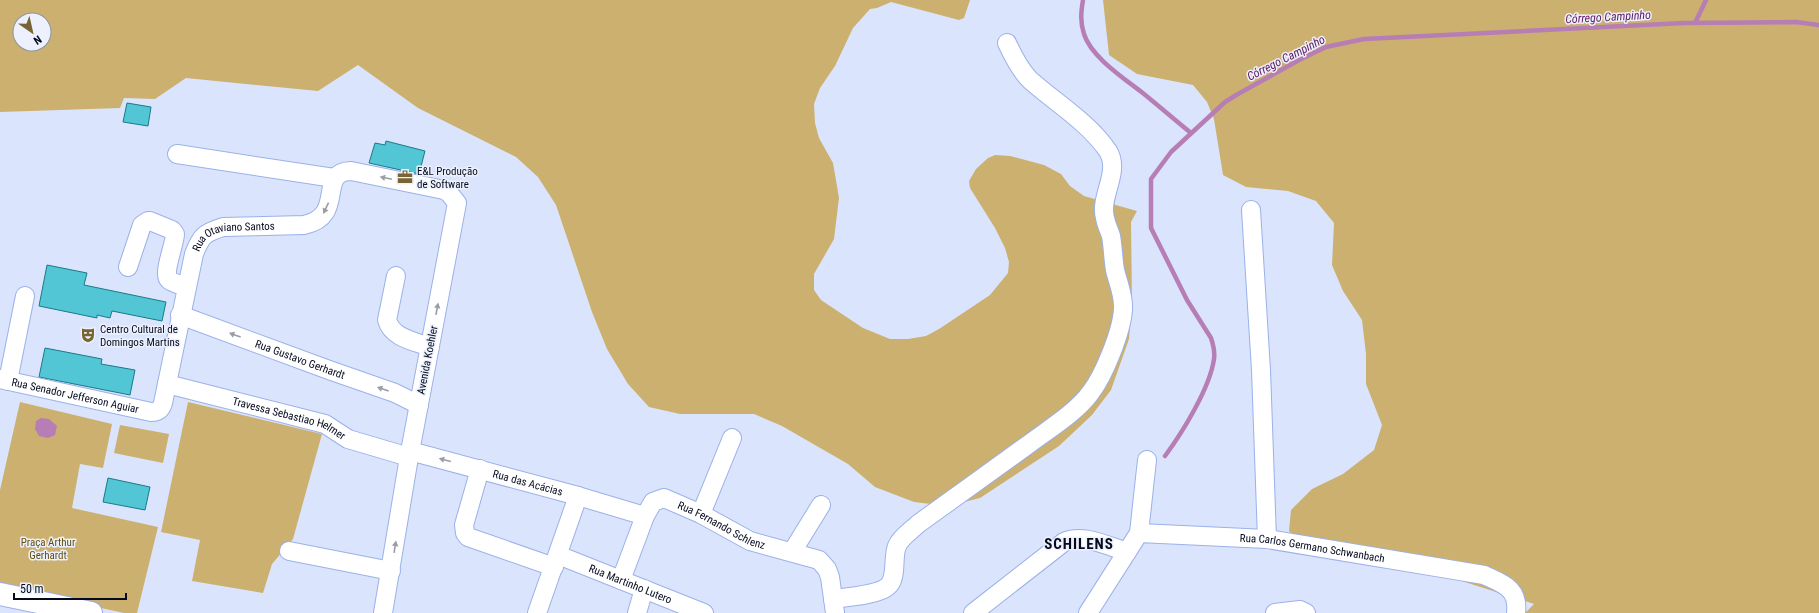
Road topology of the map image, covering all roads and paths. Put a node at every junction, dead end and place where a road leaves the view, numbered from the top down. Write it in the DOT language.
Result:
graph roads {
  1 [pos="1007,43"];
  2 [pos="177,154"];
  3 [pos="334,178"];
  4 [pos="1251,210"];
  5 [pos="128,266"];
  6 [pos="396,276"];
  7 [pos="186,287"];
  8 [pos="25,296"];
  9 [pos="180,315"];
  10 [pos="430,347"];
  11 [pos="4,380"];
  12 [pos="167,384"];
  13 [pos="419,405"];
  14 [pos="150,412"];
  15 [pos="732,438"];
  16 [pos="410,454"];
  17 [pos="1147,460"];
  18 [pos="480,470"];
  19 [pos="578,496"];
  20 [pos="821,504"];
  21 [pos="701,514"];
  22 [pos="644,516"];
  23 [pos="1139,533"];
  24 [pos="1267,539"];
  25 [pos="289,551"];
  26 [pos="792,552"];
  27 [pos="1127,552"];
  28 [pos="556,561"];
  29 [pos="391,571"];
  30 [pos="621,580"];
  31 [pos="644,589"];
  32 [pos="0,594"];
  33 [pos="26,606"];
  34 [pos="834,606"];
  35 [pos="91,613"];
  36 [pos="382,613"];
  37 [pos="538,613"];
  38 [pos="637,613"];
  39 [pos="704,613"];
  40 [pos="973,613"];
  41 [pos="1088,613"];
  42 [pos="1275,613"];
  43 [pos="1306,613"];
  44 [pos="1516,613"];
  1 -- 34 [label="street"];
  2 -- 3 [label="street"];
  3 -- 7 [label="street, Rua Otaviano Santos, one-way"];
  10 -- 3 [label="street, Avenida Koehler, one-way"];
  4 -- 24 [label="street"];
  5 -- 7 [label="street"];
  6 -- 10 [label="street"];
  7 -- 9 [label="street, Rua Otaviano Santos"];
  8 -- 11 [label="street"];
  9 -- 12 [label="street, Rua Otaviano Santos"];
  13 -- 9 [label="street, Rua Gustavo Gerhardt, one-way"];
  10 -- 13 [label="street, Avenida Koehler"];
  11 -- 14 [label="street, Rua Senador Jefferson Aguiar"];
  12 -- 14 [label="street, Rua Otaviano Santos"];
  12 -- 16 [label="street, Travessa Sebastiao Helmer"];
  13 -- 16 [label="street, Avenida Koehler"];
  15 -- 21 [label="street"];
  18 -- 16 [label="street, Rua das Acácias, one-way"];
  29 -- 16 [label="street, Avenida Koehler, one-way"];
  17 -- 23 [label="street"];
  18 -- 19 [label="street, Rua das Acácias"];
  18 -- 28 [label="street, Rua Martinho Lutero"];
  19 -- 22 [label="street, Rua das Acácias"];
  19 -- 28 [label="street"];
  20 -- 26 [label="street"];
  21 -- 22 [label="street, Rua Fernando Schlenz"];
  21 -- 26 [label="street, Rua Fernando Schlenz"];
  22 -- 30 [label="street, Rua Fernando Schlenz"];
  23 -- 24 [label="street, Rua Carlos Germano Schwanbach"];
  23 -- 27 [label="street"];
  24 -- 44 [label="street, Rua Carlos Germano Schwanbach"];
  25 -- 29 [label="street"];
  26 -- 34 [label="street, Rua Fernando Schlenz"];
  27 -- 40 [label="street"];
  27 -- 41 [label="street"];
  28 -- 30 [label="street, Rua Martinho Lutero"];
  28 -- 37 [label="street"];
  29 -- 36 [label="street, Avenida Koehler"];
  30 -- 31 [label="street, Rua Martinho Lutero"];
  31 -- 38 [label="street"];
  31 -- 39 [label="street, Rua Martinho Lutero"];
  32 -- 33 [label="main road"];
  33 -- 35 [label="main road"];
  42 -- 43 [label="street"];
}
